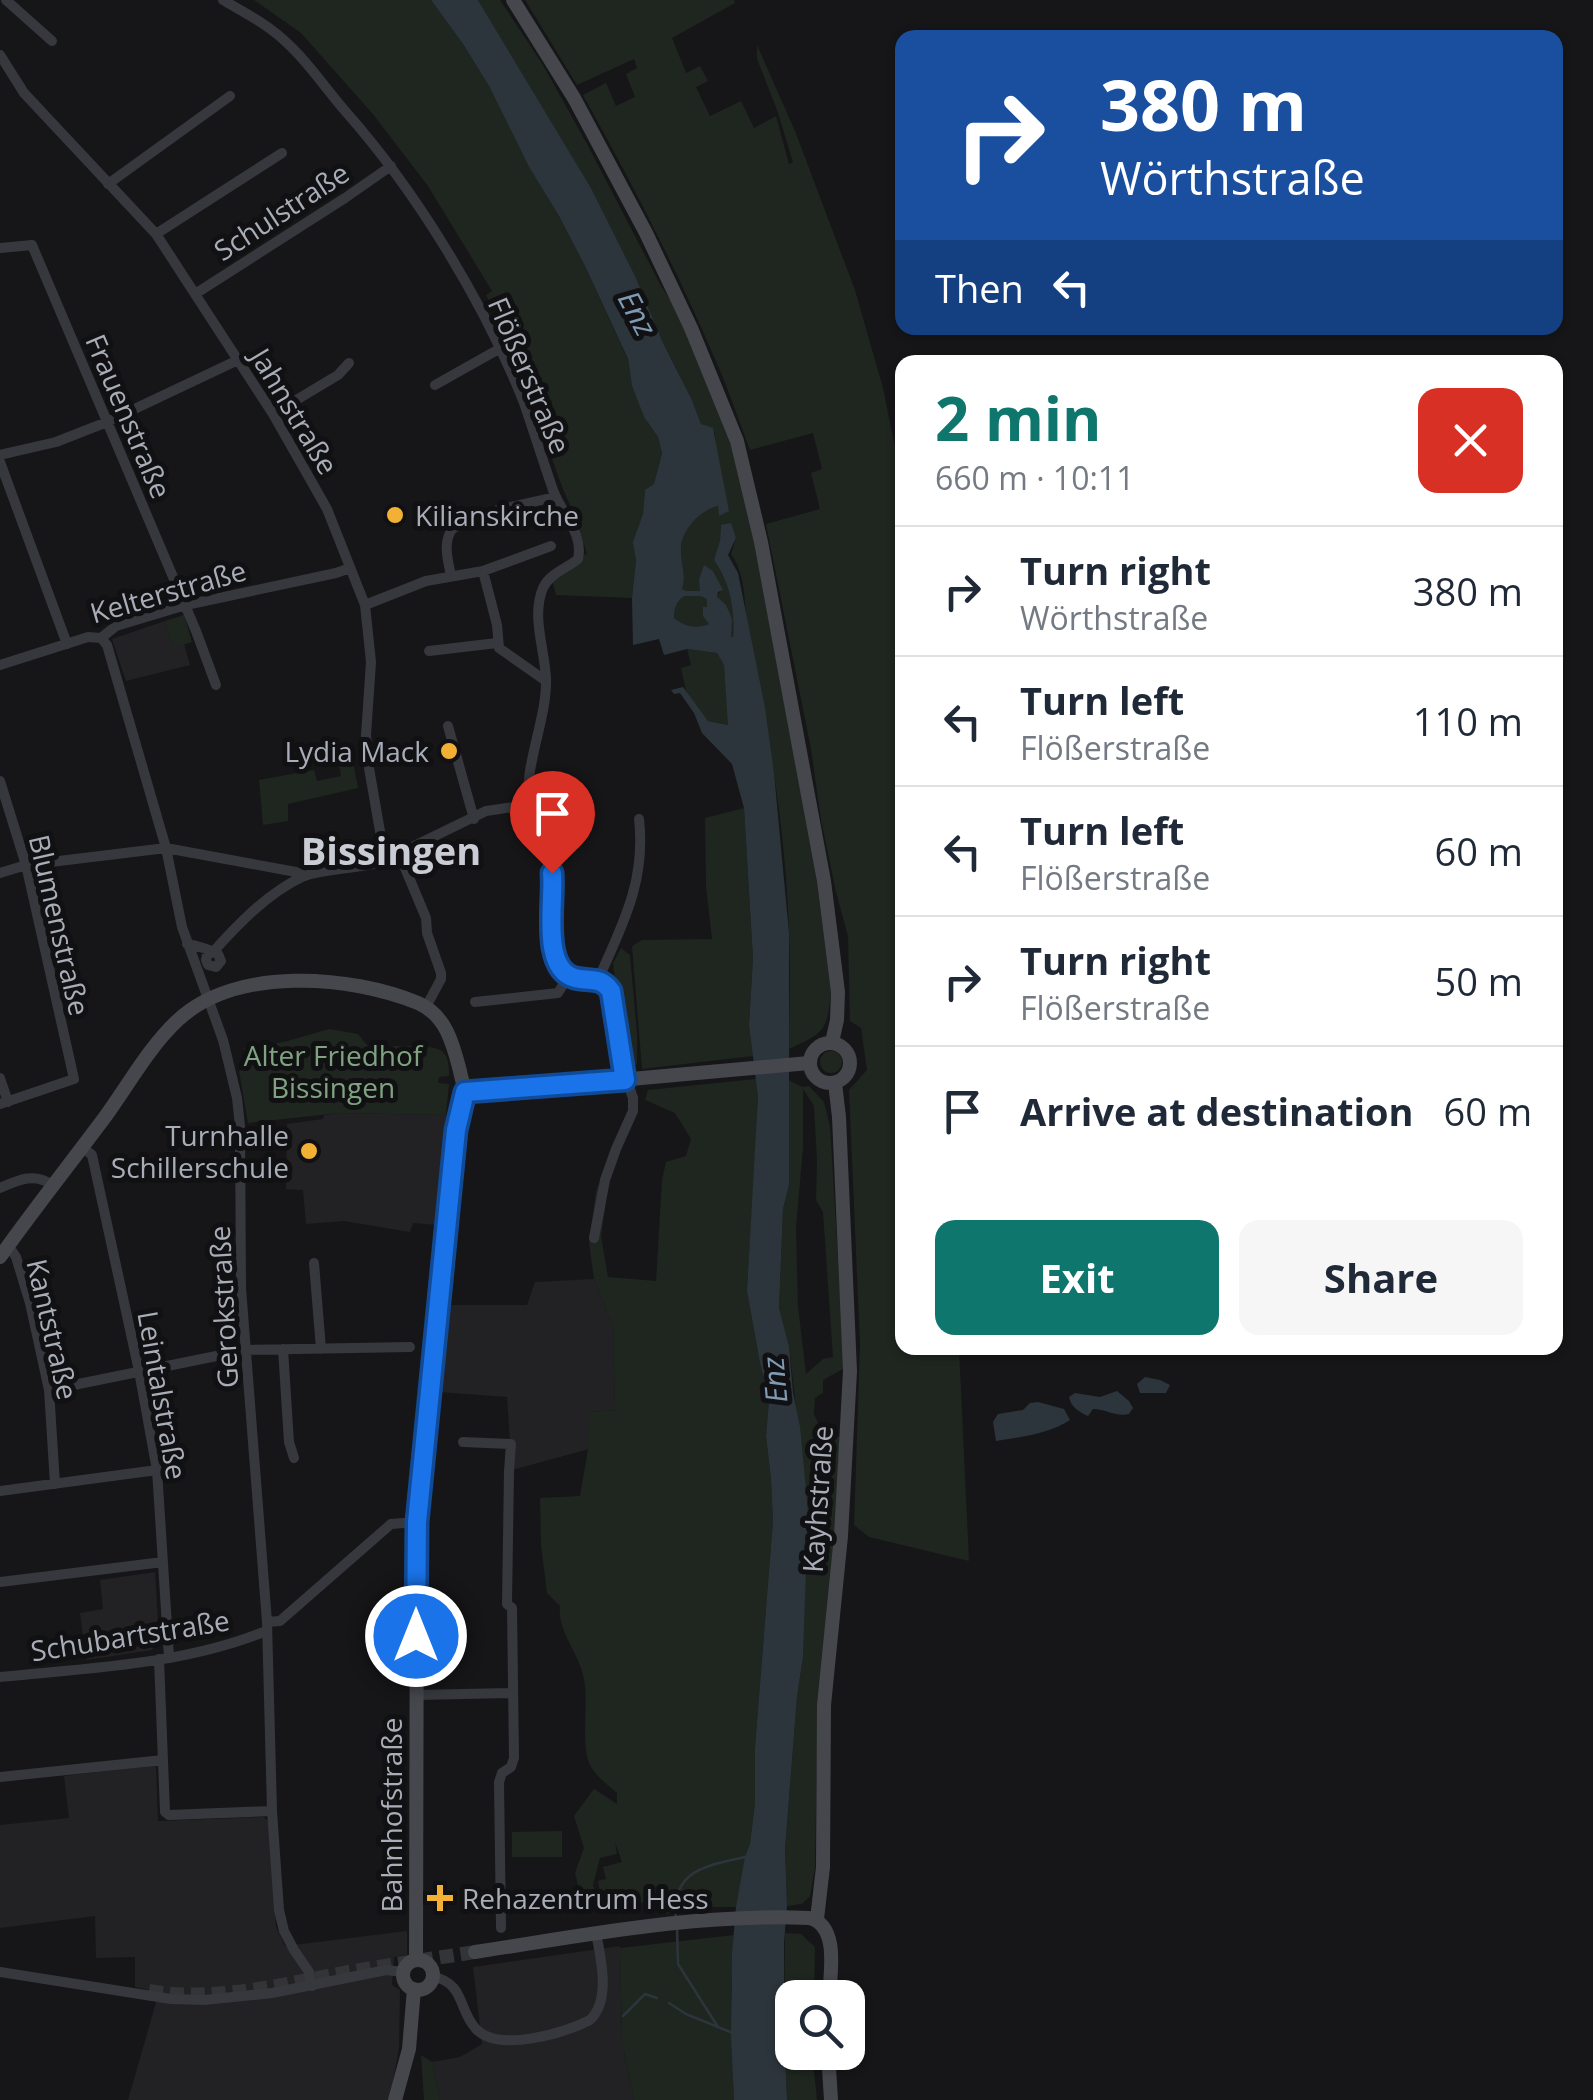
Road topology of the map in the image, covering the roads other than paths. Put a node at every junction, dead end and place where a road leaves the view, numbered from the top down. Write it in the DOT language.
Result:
graph roads {
  1 [pos="6,0"];
  2 [pos="223,0"];
  3 [pos="514,0"];
  4 [pos="52,41"];
  5 [pos="0,56"];
  6 [pos="230,96"];
  7 [pos="282,154"];
  8 [pos="391,166"];
  9 [pos="108,184"];
  10 [pos="156,234"];
  11 [pos="0,248"];
  12 [pos="195,294"];
  13 [pos="500,349"];
  14 [pos="238,360"];
  15 [pos="349,363"];
  16 [pos="434,384"];
  17 [pos="273,414"];
  18 [pos="107,422"];
  19 [pos="0,458"];
  20 [pos="555,496"];
  21 [pos="552,546"];
  22 [pos="350,568"];
  23 [pos="483,571"];
  24 [pos="451,576"];
  25 [pos="186,605"];
  26 [pos="365,605"];
  27 [pos="101,638"];
  28 [pos="497,642"];
  29 [pos="66,644"];
  30 [pos="429,651"];
  31 [pos="0,665"];
  32 [pos="546,681"];
  33 [pos="216,686"];
  34 [pos="448,726"];
  35 [pos="0,782"];
  36 [pos="528,805"];
  37 [pos="474,818"];
  38 [pos="639,818"];
  39 [pos="166,848"];
  40 [pos="400,856"];
  41 [pos="385,860"];
  42 [pos="26,865"];
  43 [pos="0,874"];
  44 [pos="304,876"];
  45 [pos="188,944"];
  46 [pos="569,976"];
  47 [pos="598,980"];
  48 [pos="210,1000"];
  49 [pos="475,1002"];
  50 [pos="426,1007"];
  51 [pos="832,1042"];
  52 [pos="806,1063"];
  53 [pos="0,1078"];
  54 [pos="625,1080"];
  55 [pos="834,1082"];
  56 [pos="465,1092"];
  57 [pos="4,1103"];
  58 [pos="82,1148"];
  59 [pos="52,1185"];
  60 [pos="0,1188"];
  61 [pos="594,1238"];
  62 [pos="4,1251"];
  63 [pos="314,1263"];
  64 [pos="410,1347"];
  65 [pos="283,1349"];
  66 [pos="321,1349"];
  67 [pos="246,1350"];
  68 [pos="139,1371"];
  69 [pos="50,1390"];
  70 [pos="464,1442"];
  71 [pos="294,1458"];
  72 [pos="157,1470"];
  73 [pos="55,1484"];
  74 [pos="0,1491"];
  75 [pos="417,1522"];
  76 [pos="163,1562"];
  77 [pos="0,1582"];
  78 [pos="266,1626"];
  79 [pos="164,1658"];
  80 [pos="0,1677"];
  81 [pos="512,1694"];
  82 [pos="417,1696"];
  83 [pos="162,1760"];
  84 [pos="0,1776"];
  85 [pos="272,1811"];
  86 [pos="813,1918"];
  87 [pos="501,1928"];
  88 [pos="596,1933"];
  89 [pos="475,1952"];
  90 [pos="416,1960"];
  91 [pos="0,1972"];
  92 [pos="403,1972"];
  93 [pos="432,1976"];
  94 [pos="829,1980"];
  95 [pos="312,1986"];
  96 [pos="414,1989"];
  97 [pos="829,2070"];
  98 [pos="395,2100"];
  99 [pos="831,2100"];
  1 -- 4 [label="street"];
  2 -- 8 [label="street, Flößerstraße"];
  3 -- 51 [label="main road"];
  5 -- 9 [label="street, Jahnstraße"];
  6 -- 9 [label="street"];
  7 -- 10 [label="street"];
  8 -- 12 [label="street, Schulstraße"];
  8 -- 13 [label="street, Flößerstraße"];
  9 -- 10 [label="street, Jahnstraße"];
  10 -- 12 [label="street, Jahnstraße"];
  11 -- 18 [label="street, Frauenstraße"];
  12 -- 14 [label="street, Jahnstraße"];
  13 -- 16 [label="street"];
  13 -- 20 [label="street, Flößerstraße"];
  14 -- 17 [label="street, Jahnstraße"];
  14 -- 18 [label="street"];
  15 -- 17 [label="street"];
  17 -- 22 [label="street, Jahnstraße"];
  18 -- 19 [label="street"];
  18 -- 25 [label="street, Frauenstraße"];
  19 -- 29 [label="street"];
  20 -- 24 [label="street"];
  20 -- 32 [label="street, Flößerstraße"];
  21 -- 23 [label="street"];
  22 -- 25 [label="street, Kelterstraße"];
  22 -- 26 [label="street, Jahnstraße"];
  23 -- 24 [label="street"];
  23 -- 28 [label="street"];
  24 -- 26 [label="street"];
  25 -- 27 [label="street, Kelterstraße"];
  25 -- 33 [label="street, Frauenstraße"];
  26 -- 41 [label="street, Jahnstraße"];
  27 -- 29 [label="street, Kelterstraße"];
  27 -- 39 [label="street, Gerokstraße"];
  28 -- 30 [label="street"];
  28 -- 32 [label="street"];
  29 -- 31 [label="street, Kelterstraße"];
  32 -- 36 [label="street, Flößerstraße"];
  34 -- 37 [label="street"];
  35 -- 42 [label="street, Blumenstraße"];
  36 -- 37 [label="street"];
  36 -- 46 [label="street, Flößerstraße"];
  37 -- 40 [label="street"];
  38 -- 47 [label="street"];
  39 -- 42 [label="street"];
  39 -- 44 [label="street"];
  39 -- 45 [label="street, Gerokstraße"];
  40 -- 41 [label="street"];
  40 -- 50 [label="street"];
  41 -- 44 [label="street"];
  42 -- 43 [label="street"];
  42 -- 57 [label="street, Blumenstraße"];
  44 -- 45 [label="street"];
  45 -- 48 [label="street, Gerokstraße"];
  46 -- 47 [label="street"];
  46 -- 49 [label="street"];
  47 -- 54 [label="street"];
  48 -- 50 [label="main road"];
  48 -- 58 [label="main road"];
  48 -- 67 [label="street, Gerokstraße"];
  50 -- 56 [label="main road, Bahnhofstraße"];
  51 -- 52 [label="main road"];
  51 -- 55 [label="main road"];
  52 -- 54 [label="main road"];
  52 -- 55 [label="main road"];
  53 -- 57 [label="street"];
  54 -- 56 [label="main road"];
  54 -- 61 [label="street"];
  55 -- 86 [label="main road, Kayhstraße"];
  56 -- 75 [label="main road, Bahnhofstraße"];
  58 -- 59 [label="main road"];
  58 -- 68 [label="street, Leintalstraße"];
  59 -- 60 [label="street"];
  59 -- 62 [label="main road"];
  62 -- 69 [label="street, Kantstraße"];
  63 -- 66 [label="street"];
  64 -- 66 [label="street"];
  65 -- 66 [label="street"];
  65 -- 67 [label="street"];
  65 -- 71 [label="street"];
  67 -- 68 [label="street"];
  67 -- 78 [label="street, Gerokstraße"];
  68 -- 69 [label="street"];
  68 -- 72 [label="street, Leintalstraße"];
  69 -- 73 [label="street, Kantstraße"];
  70 -- 81 [label="street"];
  72 -- 73 [label="street"];
  72 -- 76 [label="street, Leintalstraße"];
  73 -- 74 [label="street"];
  75 -- 78 [label="street, Schubartstraße"];
  75 -- 82 [label="main road, Bahnhofstraße"];
  76 -- 77 [label="street"];
  76 -- 79 [label="street, Leintalstraße"];
  78 -- 79 [label="street, Schubartstraße"];
  78 -- 85 [label="street, Gerokstraße"];
  79 -- 80 [label="street, Schubartstraße"];
  79 -- 83 [label="street, Leintalstraße"];
  81 -- 82 [label="street"];
  81 -- 87 [label="street"];
  82 -- 90 [label="main road, Bahnhofstraße"];
  83 -- 84 [label="street"];
  83 -- 85 [label="street, Leintalstraße"];
  85 -- 95 [label="street, Gerokstraße"];
  86 -- 88 [label="main road"];
  86 -- 94 [label="main road"];
  88 -- 89 [label="main road"];
  88 -- 93 [label="street"];
  90 -- 92 [label="main road"];
  90 -- 93 [label="main road"];
  91 -- 95 [label="street"];
  92 -- 95 [label="street"];
  92 -- 96 [label="main road"];
  93 -- 96 [label="main road"];
  96 -- 98 [label="main road"];
  97 -- 99 [label="main road"];
}
